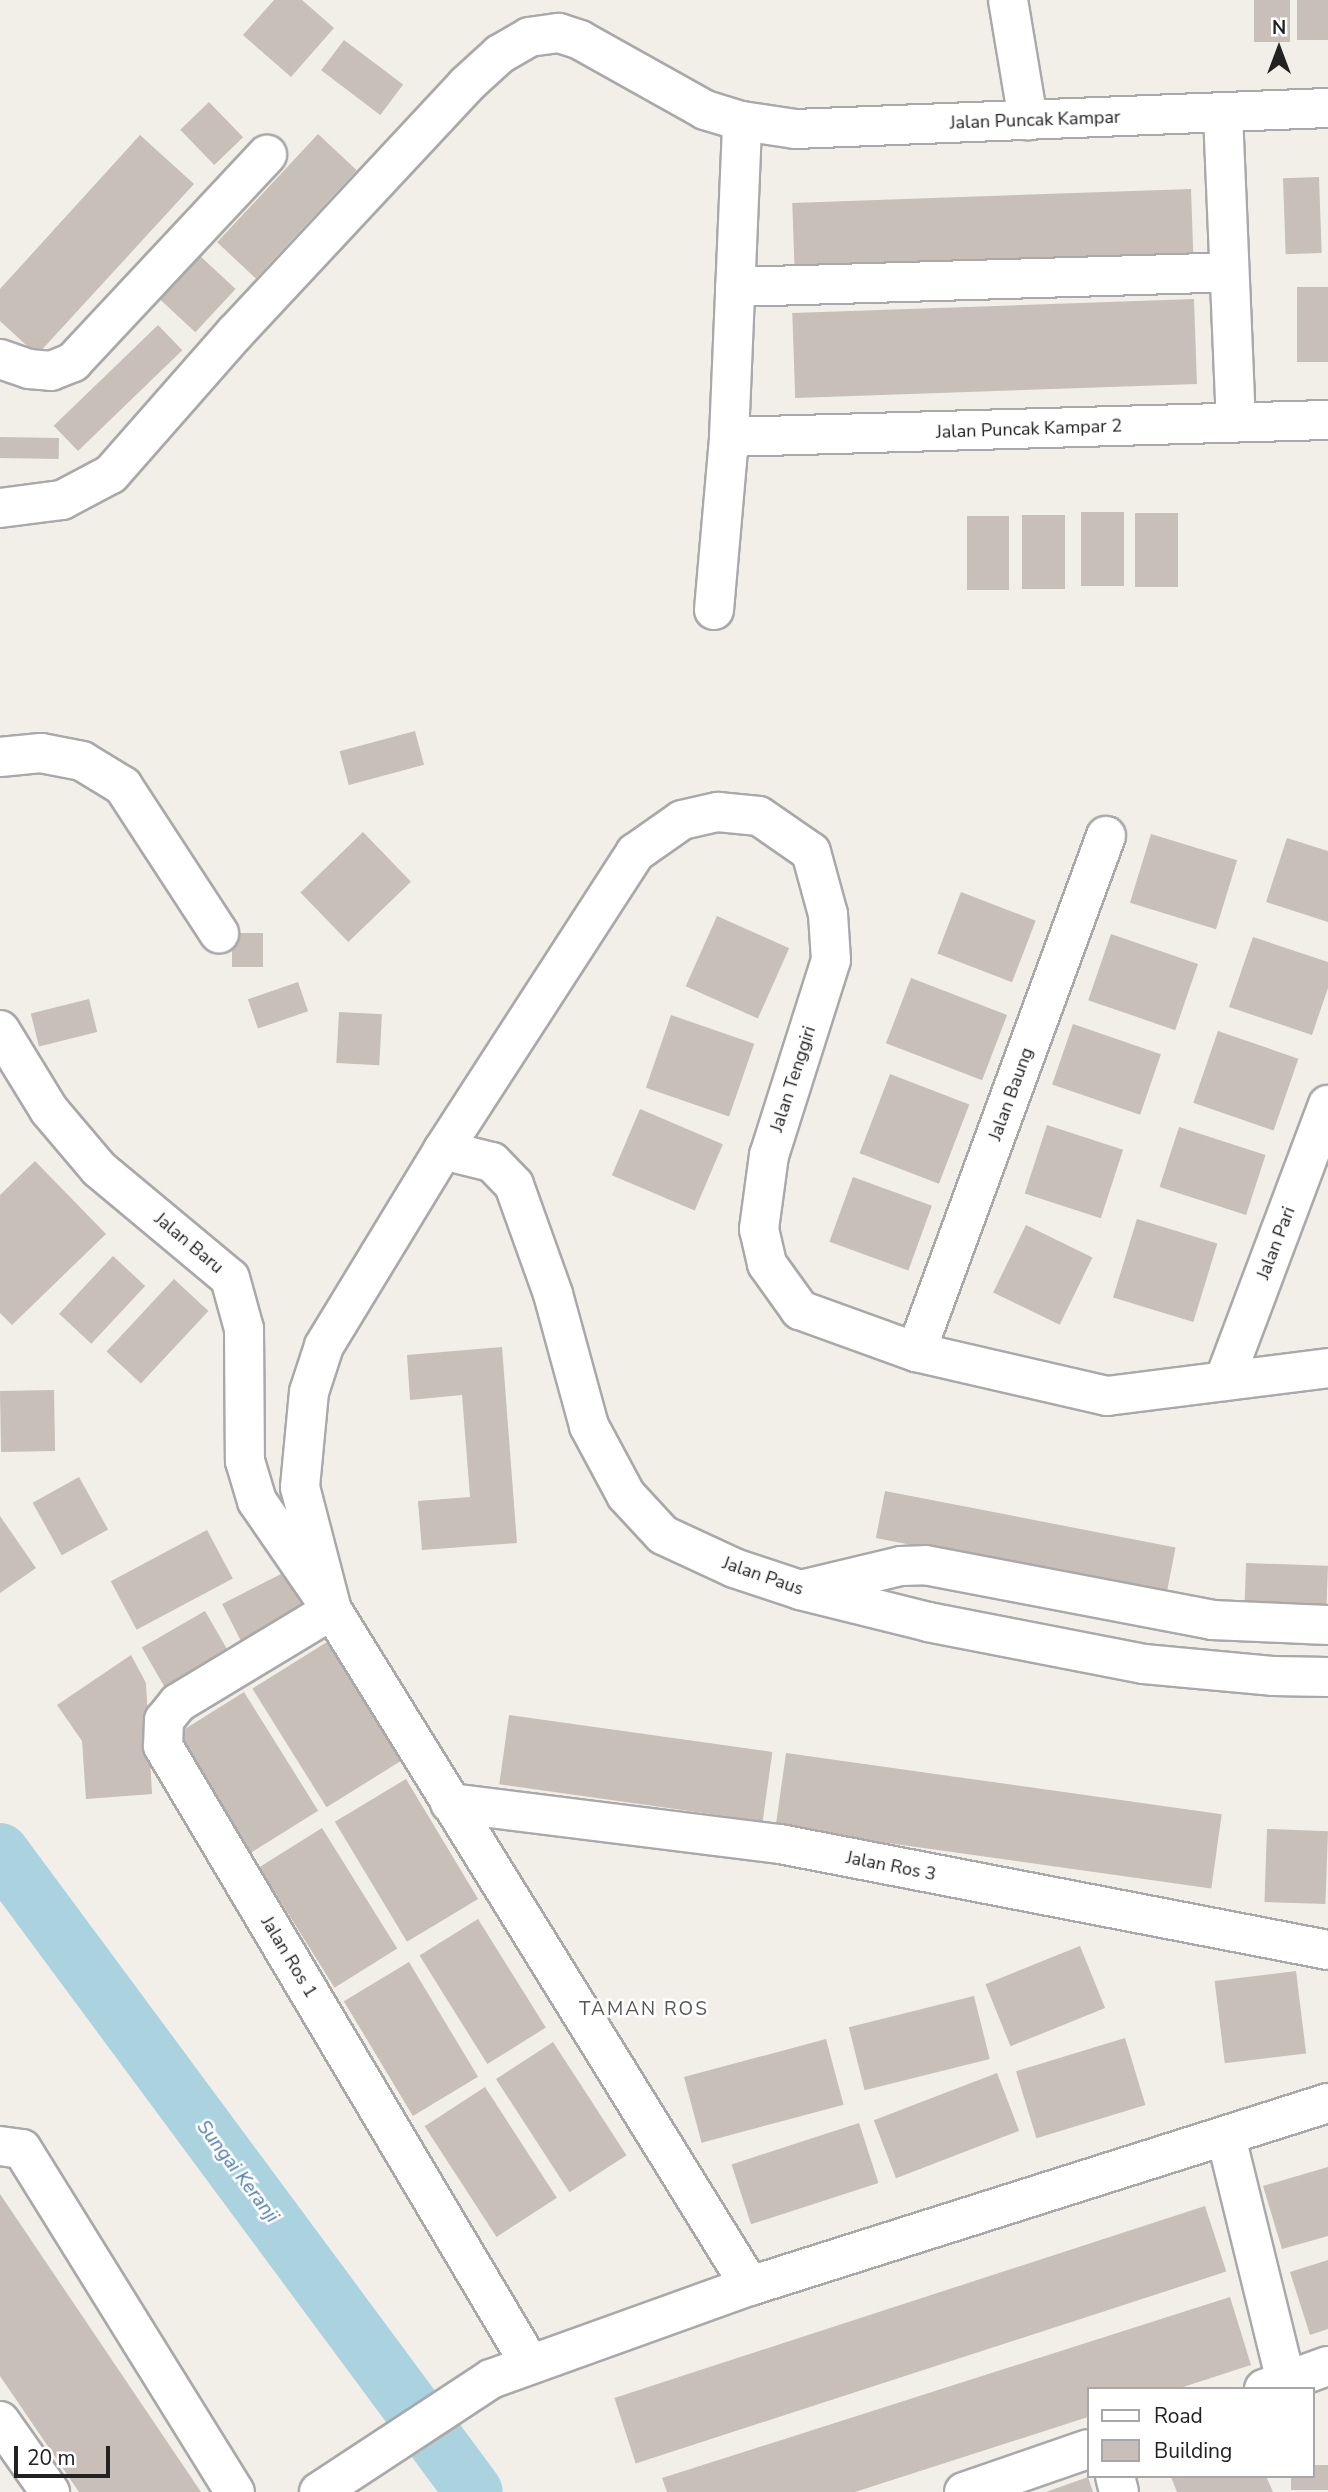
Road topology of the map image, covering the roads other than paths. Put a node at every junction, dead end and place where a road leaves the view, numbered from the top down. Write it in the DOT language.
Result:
graph roads {
  1 [pos="1008,0"];
  2 [pos="1328,108"];
  3 [pos="1223,114"];
  4 [pos="1028,120"];
  5 [pos="742,121"];
  6 [pos="267,155"];
  7 [pos="1229,272"];
  8 [pos="735,287"];
  9 [pos="0,359"];
  10 [pos="1328,420"];
  11 [pos="1236,422"];
  12 [pos="729,437"];
  13 [pos="0,508"];
  14 [pos="714,610"];
  15 [pos="0,757"];
  16 [pos="1106,836"];
  17 [pos="219,933"];
  18 [pos="0,1030"];
  19 [pos="1328,1105"];
  20 [pos="443,1150"];
  21 [pos="916,1352"];
  22 [pos="1328,1368"];
  23 [pos="1224,1381"];
  24 [pos="800,1590"];
  25 [pos="332,1610"];
  26 [pos="1328,1625"];
  27 [pos="1328,1677"];
  28 [pos="450,1803"];
  29 [pos="1328,1950"];
  30 [pos="1328,2103"];
  31 [pos="1226,2137"];
  32 [pos="0,2146"];
  33 [pos="750,2286"];
  34 [pos="530,2364"];
  35 [pos="1328,2366"];
  36 [pos="1275,2385"];
  37 [pos="0,2421"];
  38 [pos="1086,2450"];
  39 [pos="326,2487"];
  40 [pos="50,2492"];
  41 [pos="235,2492"];
  42 [pos="964,2492"];
  1 -- 4 [label="street"];
  2 -- 3 [label="street, Jalan Puncak Kampar"];
  3 -- 4 [label="street, Jalan Puncak Kampar"];
  3 -- 7 [label="street"];
  4 -- 5 [label="street, Jalan Puncak Kampar"];
  5 -- 8 [label="street"];
  5 -- 13 [label="street, Jalan Puncak Kampar"];
  6 -- 9 [label="street"];
  7 -- 8 [label="street"];
  7 -- 11 [label="street"];
  8 -- 12 [label="street"];
  10 -- 11 [label="street, Jalan Puncak Kampar 2"];
  11 -- 12 [label="street, Jalan Puncak Kampar 2"];
  12 -- 14 [label="street"];
  15 -- 17 [label="street"];
  16 -- 21 [label="street, Jalan Baung"];
  18 -- 25 [label="street, Jalan Baru"];
  19 -- 23 [label="street, Jalan Pari"];
  20 -- 21 [label="street, Jalan Tenggiri"];
  20 -- 24 [label="street, Jalan Paus"];
  20 -- 25 [label="street, Jalan Tenggiri"];
  21 -- 23 [label="street, Jalan Tenggiri"];
  22 -- 23 [label="street, Jalan Tenggiri"];
  24 -- 26 [label="street"];
  24 -- 27 [label="street, Jalan Paus"];
  25 -- 28 [label="street"];
  25 -- 34 [label="street, Jalan Ros 1"];
  28 -- 29 [label="street, Jalan Ros 3"];
  28 -- 33 [label="street"];
  30 -- 31 [label="street"];
  31 -- 33 [label="street"];
  31 -- 36 [label="street"];
  32 -- 41 [label="street"];
  33 -- 34 [label="street"];
  34 -- 39 [label="street"];
  35 -- 36 [label="street"];
  37 -- 40 [label="street"];
  38 -- 42 [label="street"];
}
